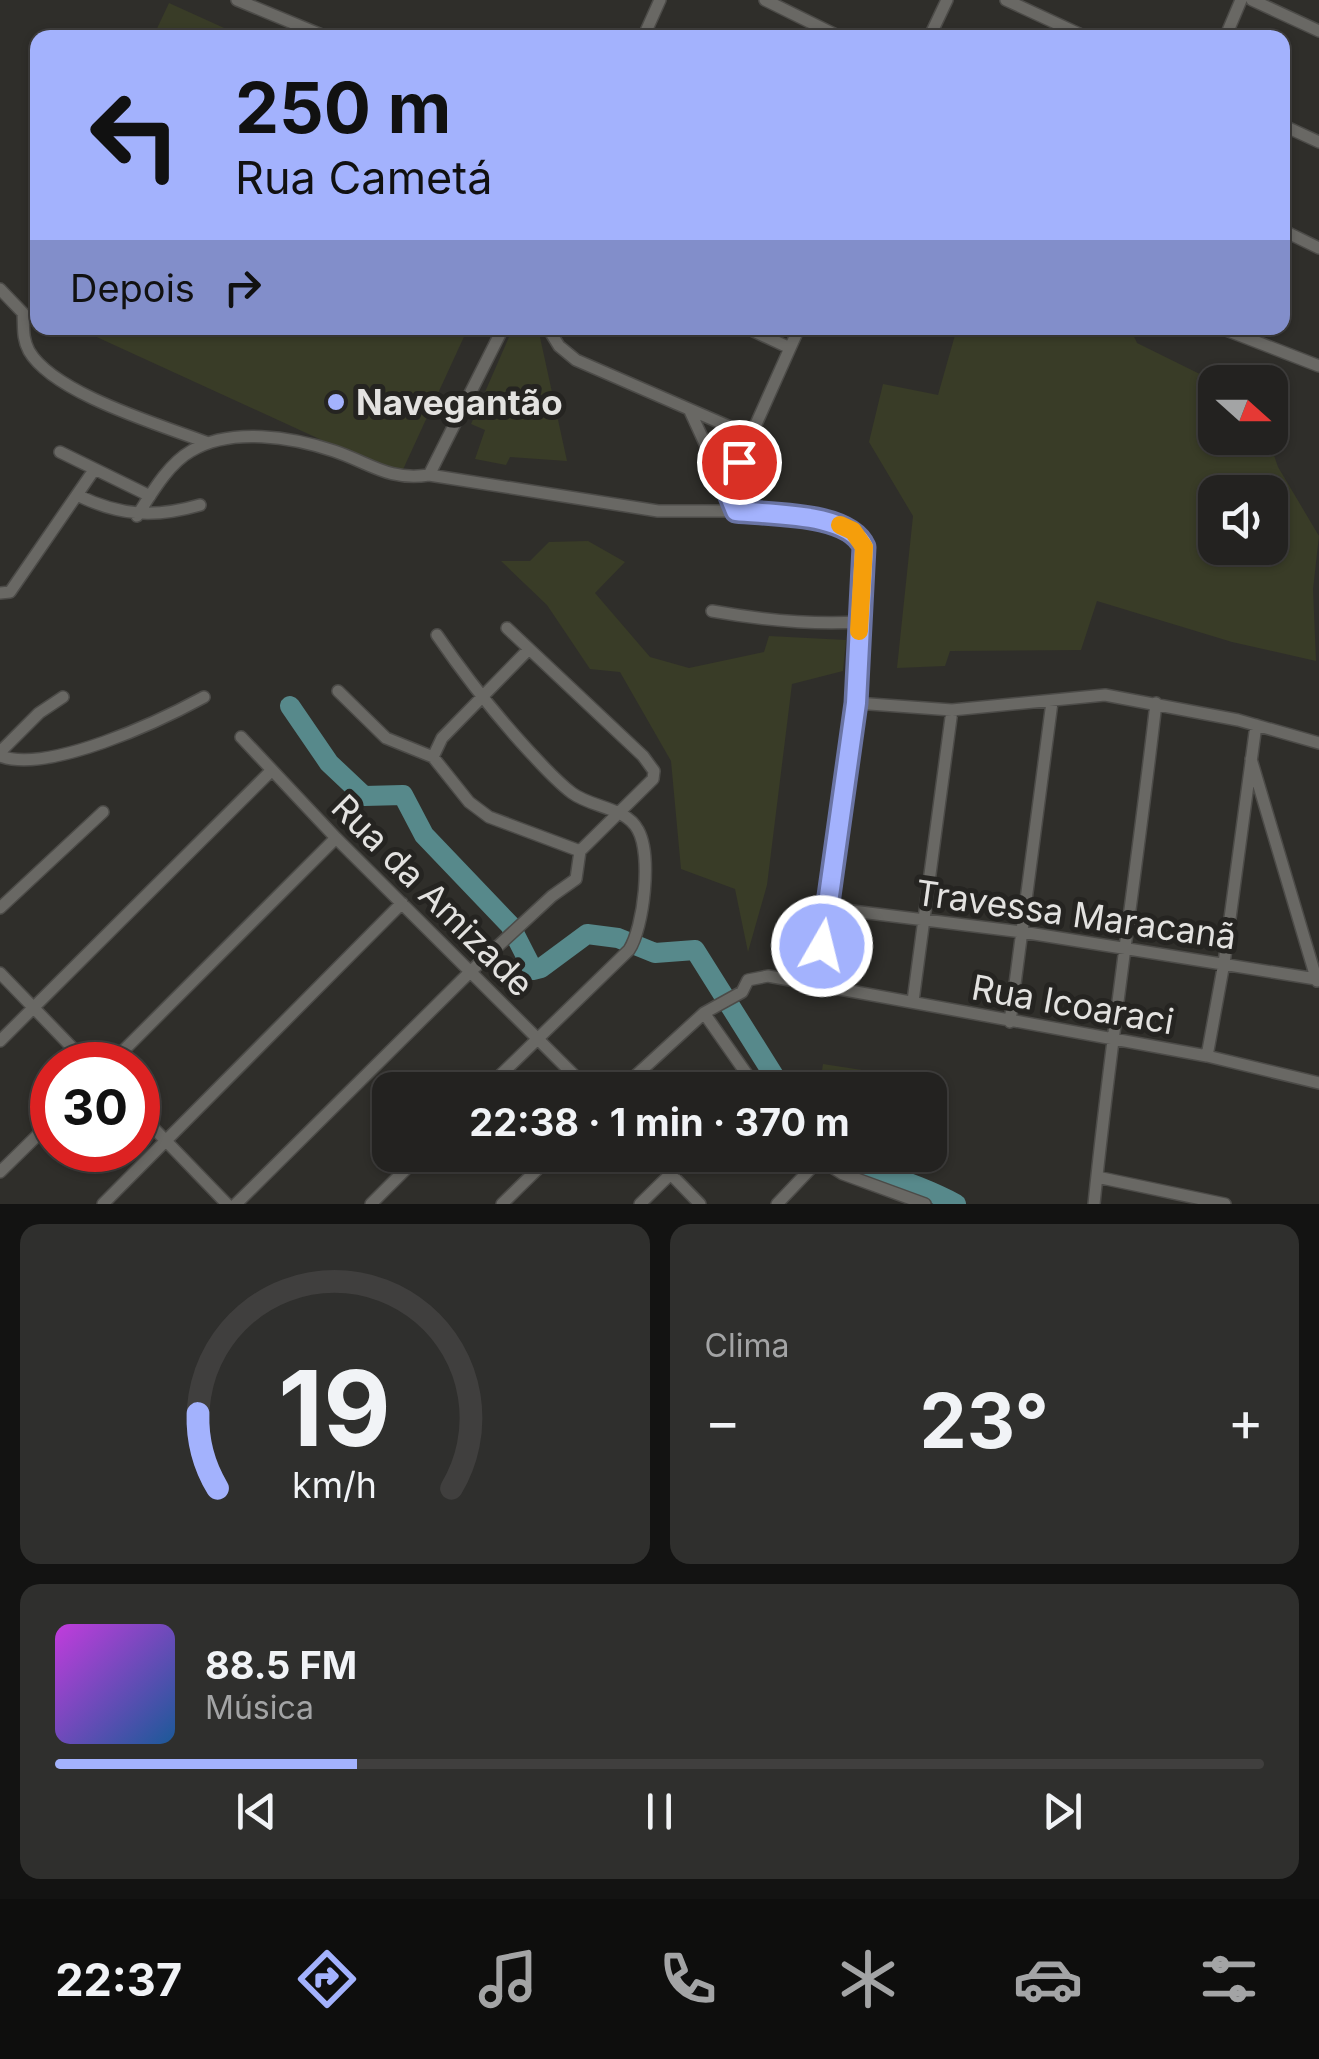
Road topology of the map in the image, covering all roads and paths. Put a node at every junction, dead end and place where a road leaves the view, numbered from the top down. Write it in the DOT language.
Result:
graph roads {
  1 [pos="237,0"];
  2 [pos="660,0"];
  3 [pos="765,0"];
  4 [pos="947,0"];
  5 [pos="1006,0"];
  6 [pos="1241,0"];
  7 [pos="1252,0"];
  8 [pos="310,30"];
  9 [pos="647,30"];
  10 [pos="826,30"];
  11 [pos="932,30"];
  12 [pos="1071,30"];
  13 [pos="1228,30"];
  14 [pos="1319,31"];
  15 [pos="1290,129"];
  16 [pos="1319,142"];
  17 [pos="1290,234"];
  18 [pos="1319,248"];
  19 [pos="0,289"];
  20 [pos="499,335"];
  21 [pos="553,335"];
  22 [pos="762,335"];
  23 [pos="796,335"];
  24 [pos="1239,335"];
  25 [pos="790,348"];
  26 [pos="1319,366"];
  27 [pos="690,411"];
  28 [pos="750,436"];
  29 [pos="208,443"];
  30 [pos="60,452"];
  31 [pos="94,470"];
  32 [pos="428,475"];
  33 [pos="727,489"];
  34 [pos="79,496"];
  35 [pos="150,496"];
  36 [pos="200,504"];
  37 [pos="736,511"];
  38 [pos="137,516"];
  39 [pos="3,594"];
  40 [pos="712,611"];
  41 [pos="859,622"];
  42 [pos="507,628"];
  43 [pos="437,635"];
  44 [pos="529,650"];
  45 [pos="338,692"];
  46 [pos="62,696"];
  47 [pos="204,697"];
  48 [pos="480,697"];
  49 [pos="1052,702"];
  50 [pos="856,703"];
  51 [pos="1156,703"];
  52 [pos="952,710"];
  53 [pos="1256,725"];
  54 [pos="241,737"];
  55 [pos="1319,744"];
  56 [pos="0,754"];
  57 [pos="1250,755"];
  58 [pos="433,757"];
  59 [pos="271,772"];
  60 [pos="103,812"];
  61 [pos="620,814"];
  62 [pos="336,838"];
  63 [pos="580,852"];
  64 [pos="402,903"];
  65 [pos="0,908"];
  66 [pos="828,908"];
  67 [pos="926,920"];
  68 [pos="1022,932"];
  69 [pos="1126,948"];
  70 [pos="1224,963"];
  71 [pos="471,972"];
  72 [pos="0,973"];
  73 [pos="1318,982"];
  74 [pos="816,985"];
  75 [pos="913,1001"];
  76 [pos="35,1006"];
  77 [pos="704,1013"];
  78 [pos="1010,1022"];
  79 [pos="537,1038"];
  80 [pos="1111,1038"];
  81 [pos="0,1041"];
  82 [pos="68,1042"];
  83 [pos="132,1042"];
  84 [pos="1208,1056"];
  85 [pos="504,1072"];
  86 [pos="571,1072"];
  87 [pos="640,1072"];
  88 [pos="745,1072"];
  89 [pos="1319,1084"];
  90 [pos="160,1134"];
  91 [pos="168,1142"];
  92 [pos="30,1143"];
  93 [pos="0,1172"];
  94 [pos="403,1172"];
  95 [pos="535,1172"];
  96 [pos="804,1172"];
  97 [pos="849,1172"];
  98 [pos="670,1174"];
  99 [pos="1097,1178"];
  100 [pos="103,1204"];
  101 [pos="227,1204"];
  102 [pos="236,1204"];
  103 [pos="371,1204"];
  104 [pos="502,1204"];
  105 [pos="640,1204"];
  106 [pos="700,1204"];
  107 [pos="777,1204"];
  108 [pos="925,1204"];
  109 [pos="1094,1204"];
  110 [pos="1225,1204"];
  1 -- 8 [label="street"];
  2 -- 9 [label="street"];
  3 -- 10 [label="street"];
  4 -- 11 [label="street"];
  5 -- 12 [label="street"];
  6 -- 13 [label="street"];
  7 -- 14 [label="street"];
  15 -- 16 [label="street"];
  17 -- 18 [label="street"];
  19 -- 29 [label="street"];
  20 -- 32 [label="street"];
  21 -- 27 [label="street"];
  22 -- 25 [label="street"];
  23 -- 25 [label="street"];
  24 -- 26 [label="street"];
  25 -- 28 [label="street"];
  27 -- 28 [label="street"];
  27 -- 33 [label="street"];
  28 -- 33 [label="street"];
  29 -- 32 [label="street"];
  29 -- 35 [label="street"];
  30 -- 31 [label="street"];
  31 -- 34 [label="street"];
  31 -- 35 [label="street"];
  32 -- 37 [label="street"];
  33 -- 37 [label="street"];
  34 -- 38 [label="street"];
  34 -- 39 [label="street"];
  35 -- 38 [label="street"];
  36 -- 38 [label="street"];
  37 -- 41 [label="street"];
  40 -- 41 [label="street"];
  41 -- 50 [label="street"];
  42 -- 44 [label="street"];
  43 -- 48 [label="street"];
  44 -- 48 [label="street"];
  44 -- 61 [label="street"];
  45 -- 58 [label="street"];
  46 -- 56 [label="street"];
  47 -- 56 [label="street"];
  48 -- 58 [label="street"];
  48 -- 61 [label="street"];
  49 -- 51 [label="street"];
  49 -- 52 [label="street"];
  49 -- 68 [label="street"];
  50 -- 52 [label="street"];
  50 -- 66 [label="street"];
  51 -- 53 [label="street"];
  51 -- 69 [label="street"];
  52 -- 67 [label="street"];
  53 -- 55 [label="street"];
  53 -- 57 [label="street"];
  54 -- 59 [label="street, Rua da Amizade"];
  57 -- 70 [label="street"];
  57 -- 73 [label="street"];
  58 -- 63 [label="street"];
  59 -- 62 [label="street, Rua da Amizade"];
  59 -- 76 [label="street"];
  60 -- 65 [label="street"];
  61 -- 63 [label="street"];
  61 -- 79 [label="street"];
  62 -- 64 [label="street, Rua da Amizade"];
  62 -- 83 [label="street"];
  63 -- 71 [label="street"];
  64 -- 71 [label="street, Rua da Amizade"];
  64 -- 91 [label="street"];
  66 -- 67 [label="street, Travessa Maracanã"];
  66 -- 74 [label="street"];
  67 -- 68 [label="street, Travessa Maracanã"];
  67 -- 75 [label="street"];
  68 -- 69 [label="street, Travessa Maracanã"];
  68 -- 78 [label="street"];
  69 -- 70 [label="street, Travessa Maracanã"];
  69 -- 80 [label="street"];
  70 -- 73 [label="street, Travessa Maracanã"];
  70 -- 84 [label="street"];
  71 -- 79 [label="street, Rua da Amizade"];
  71 -- 102 [label="street"];
  72 -- 76 [label="street"];
  74 -- 75 [label="street, Rua Icoaraci"];
  74 -- 77 [label="street, Rua Icoaraci"];
  75 -- 78 [label="street, Rua Icoaraci"];
  76 -- 81 [label="street"];
  76 -- 82 [label="street"];
  77 -- 87 [label="street"];
  77 -- 88 [label="street"];
  78 -- 80 [label="street, Rua Icoaraci"];
  79 -- 85 [label="street"];
  79 -- 86 [label="street, Rua da Amizade"];
  80 -- 84 [label="street, Rua Icoaraci"];
  80 -- 99 [label="street"];
  84 -- 89 [label="street, Rua Icoaraci"];
  90 -- 91 [label="street"];
  91 -- 100 [label="street"];
  91 -- 101 [label="street"];
  92 -- 93 [label="street"];
  94 -- 103 [label="street"];
  95 -- 104 [label="street"];
  96 -- 107 [label="street"];
  97 -- 108 [label="street"];
  98 -- 105 [label="street"];
  98 -- 106 [label="street"];
  99 -- 109 [label="street"];
  99 -- 110 [label="street"];
}
